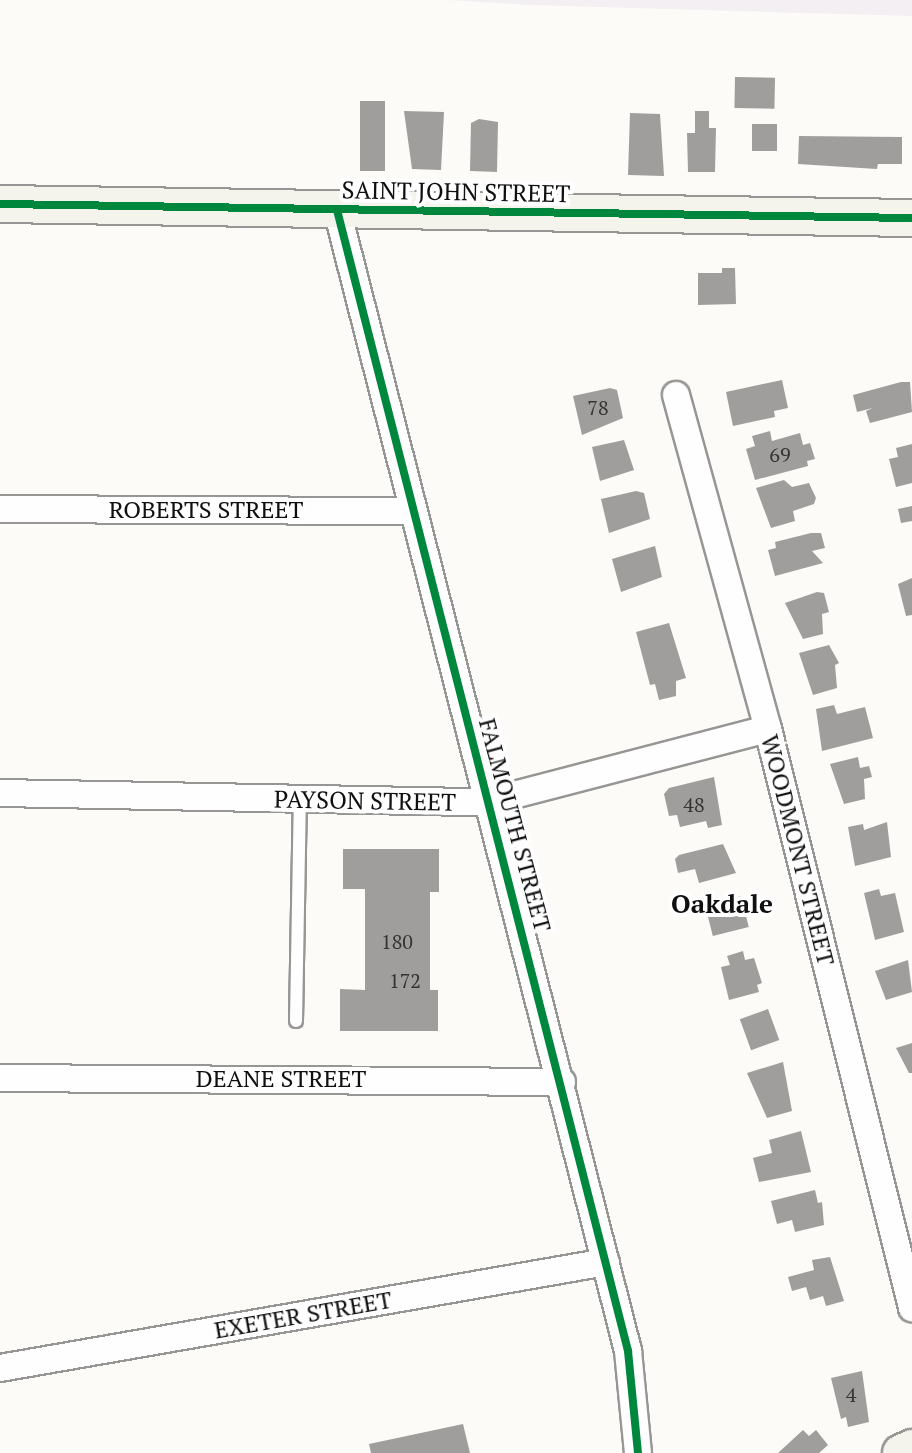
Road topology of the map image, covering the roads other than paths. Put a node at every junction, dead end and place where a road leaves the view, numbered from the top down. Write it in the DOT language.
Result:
graph roads {
  1 [pos="0,204"];
  2 [pos="337,210"];
  3 [pos="912,218"];
  4 [pos="676,395"];
  5 [pos="0,509"];
  6 [pos="412,511"];
  7 [pos="768,729"];
  8 [pos="0,793"];
  9 [pos="300,800"];
  10 [pos="487,802"];
  11 [pos="296,1021"];
  12 [pos="0,1078"];
  13 [pos="562,1082"];
  14 [pos="606,1262"];
  15 [pos="912,1308"];
  16 [pos="0,1368"];
  17 [pos="912,1448"];
  18 [pos="638,1453"];
  19 [pos="901,1453"];
  1 -- 2 [label="main road, SAINT JOHN STREET"];
  2 -- 3 [label="main road, SAINT JOHN STREET"];
  2 -- 6 [label="street, FALMOUTH STREET"];
  4 -- 7 [label="street, WOODMONT STREET"];
  5 -- 6 [label="street, ROBERTS STREET"];
  6 -- 10 [label="street, FALMOUTH STREET"];
  7 -- 10 [label="street, PAYSON STREET"];
  7 -- 15 [label="street, WOODMONT STREET"];
  8 -- 9 [label="street, PAYSON STREET"];
  9 -- 10 [label="street, PAYSON STREET"];
  9 -- 11 [label="lane"];
  10 -- 13 [label="street, FALMOUTH STREET"];
  12 -- 13 [label="street, DEANE STREET"];
  13 -- 14 [label="street, FALMOUTH STREET"];
  14 -- 16 [label="street, EXETER STREET"];
  14 -- 18 [label="street, FALMOUTH STREET"];
  17 -- 19 [label="main road"];
}
